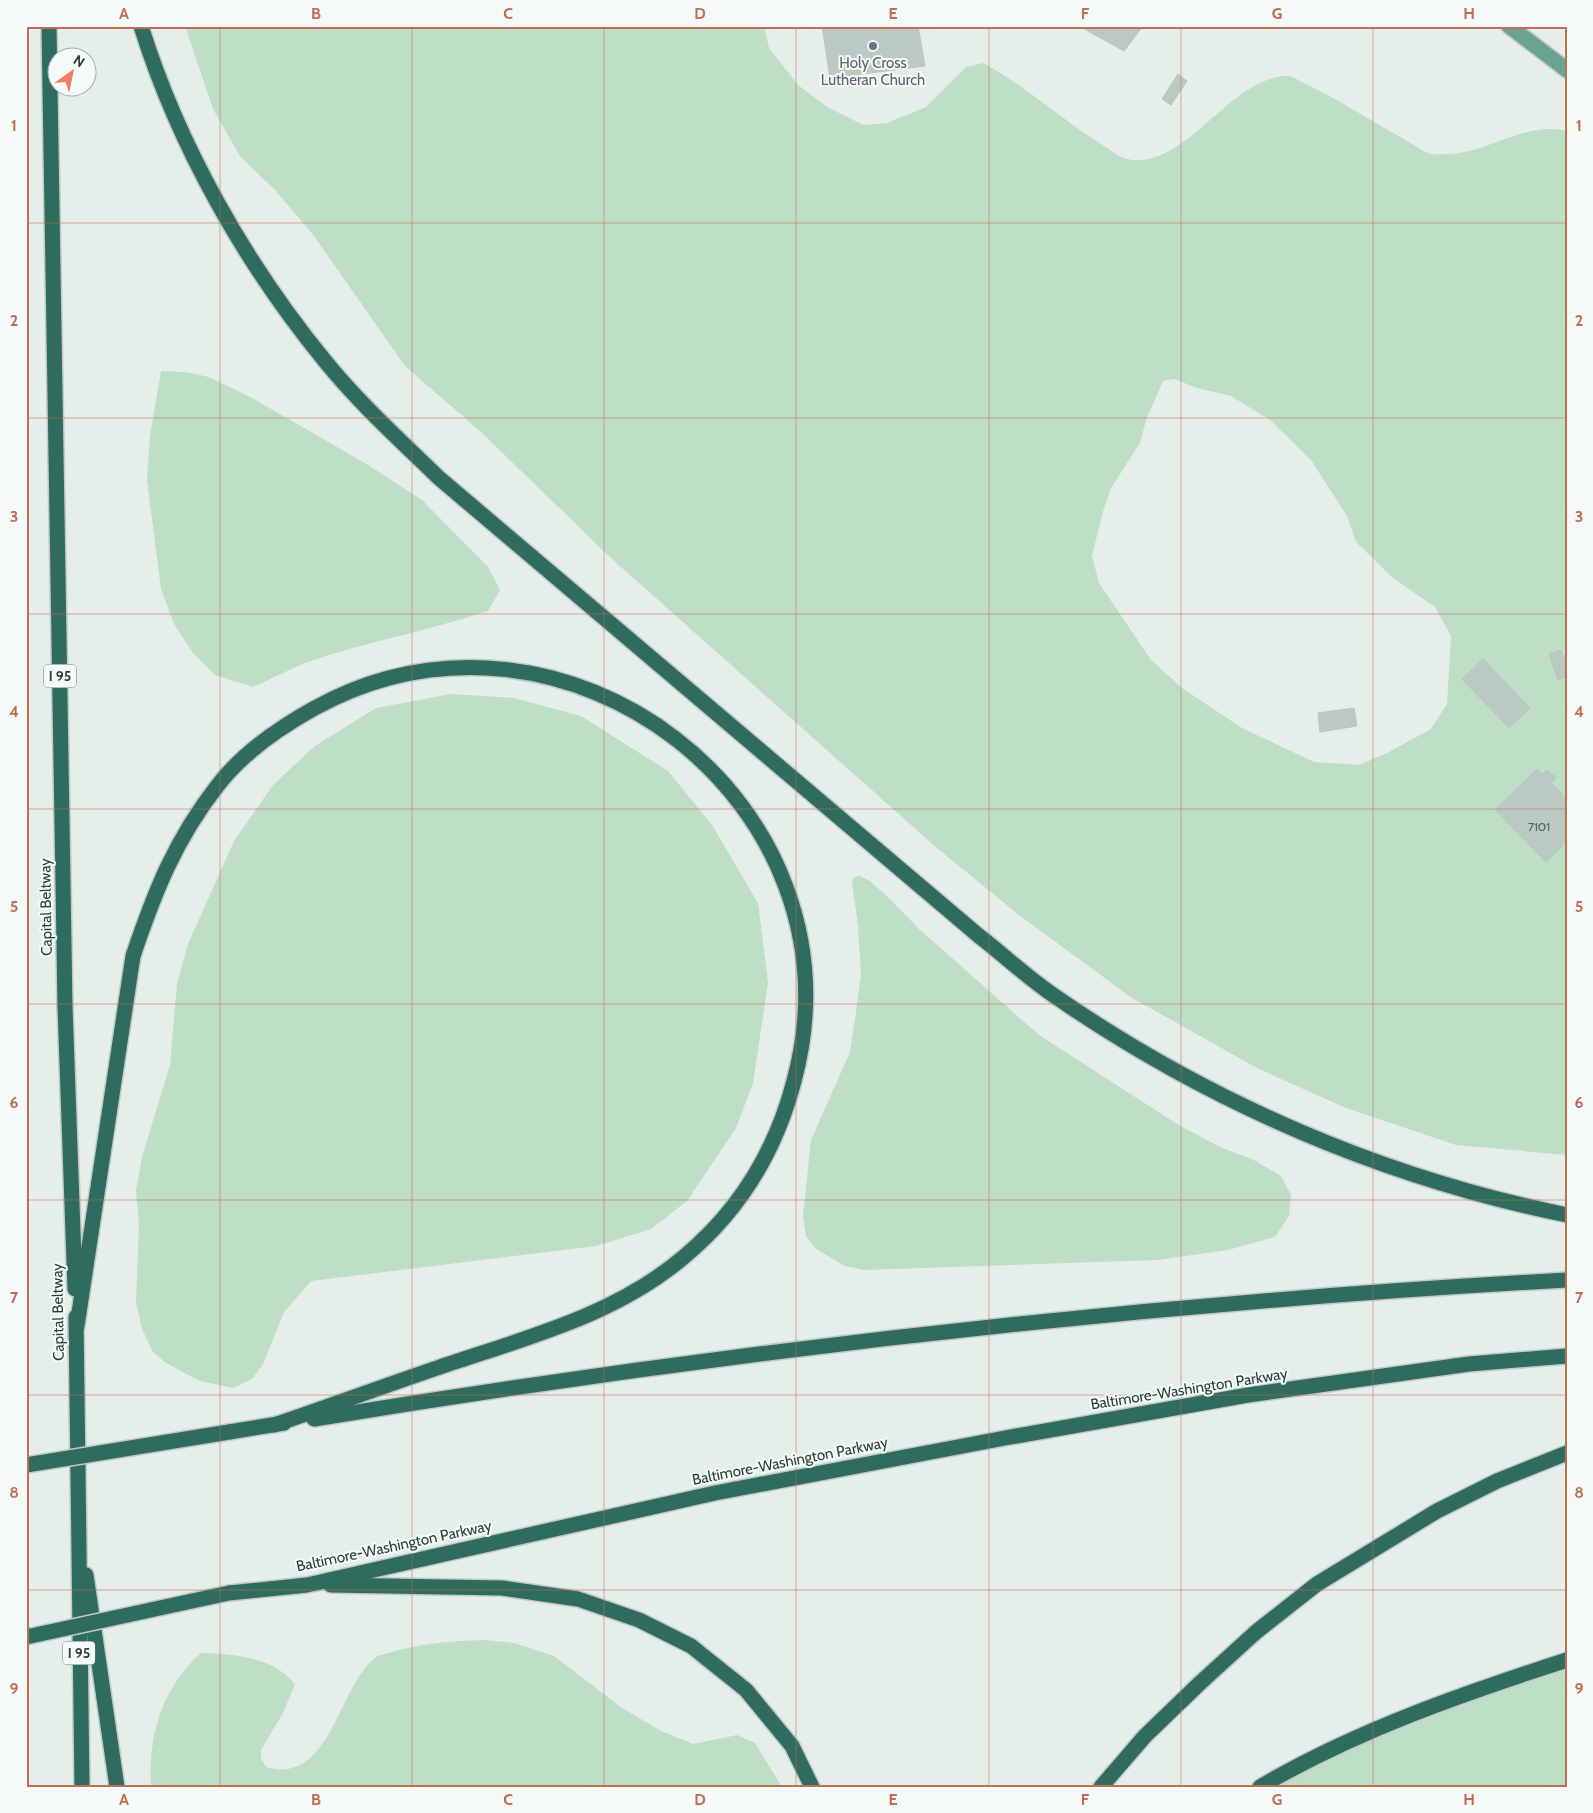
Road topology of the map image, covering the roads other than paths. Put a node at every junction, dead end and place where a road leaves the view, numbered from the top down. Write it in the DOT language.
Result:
graph roads {
  1 [pos="49,26"];
  2 [pos="141,26"];
  3 [pos="1509,26"];
  4 [pos="1567,70"];
  5 [pos="1567,1215"];
  6 [pos="1567,1280"];
  7 [pos="77,1326"];
  8 [pos="1567,1356"];
  9 [pos="274,1425"];
  10 [pos="1567,1453"];
  11 [pos="26,1465"];
  12 [pos="78,1519"];
  13 [pos="306,1585"];
  14 [pos="26,1637"];
  15 [pos="1567,1660"];
  16 [pos="82,1787"];
  17 [pos="117,1787"];
  18 [pos="812,1787"];
  19 [pos="1101,1787"];
  20 [pos="1260,1787"];
  1 -- 7 [label="highway, Capital Beltway / I 95"];
  2 -- 5 [label="highway"];
  3 -- 4 [label="main road"];
  6 -- 9 [label="highway"];
  7 -- 9 [label="highway"];
  7 -- 12 [label="highway, Capital Beltway / I 95"];
  8 -- 13 [label="highway, Baltimore-Washington Parkway"];
  9 -- 11 [label="highway, bridge"];
  10 -- 19 [label="highway"];
  12 -- 16 [label="highway, Capital Beltway / I 95"];
  12 -- 17 [label="highway"];
  13 -- 14 [label="highway, Baltimore-Washington Parkway, bridge"];
  13 -- 18 [label="highway"];
  15 -- 20 [label="highway"];
}
